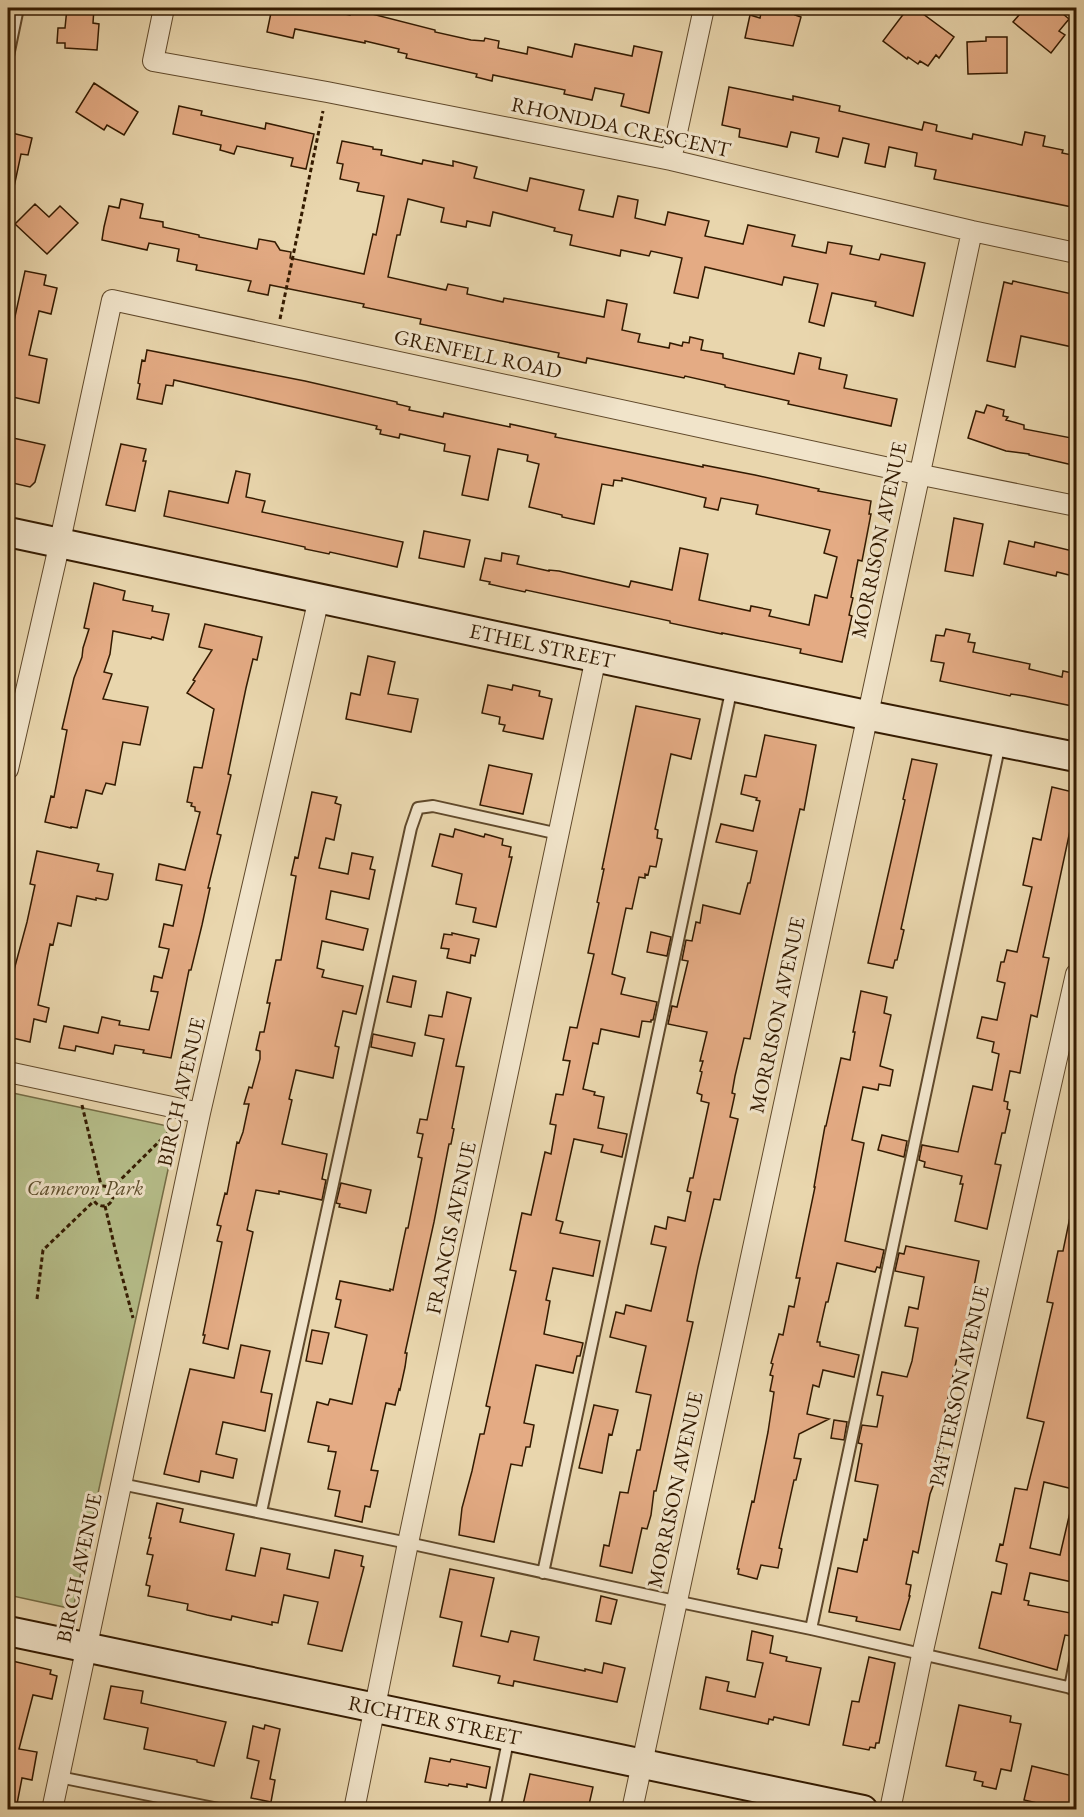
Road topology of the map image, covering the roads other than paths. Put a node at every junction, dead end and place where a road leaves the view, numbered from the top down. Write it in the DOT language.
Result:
graph roads {
  1 [pos="18,8"];
  2 [pos="164,8"];
  3 [pos="704,8"];
  4 [pos="8,56"];
  5 [pos="671,160"];
  6 [pos="972,231"];
  7 [pos="1077,253"];
  8 [pos="917,474"];
  9 [pos="1077,506"];
  10 [pos="8,532"];
  11 [pos="60,543"];
  12 [pos="319,598"];
  13 [pos="596,657"];
  14 [pos="732,686"];
  15 [pos="866,715"];
  16 [pos="1000,742"];
  17 [pos="1077,757"];
  18 [pos="8,769"];
  19 [pos="559,834"];
  20 [pos="1077,974"];
  21 [pos="8,1072"];
  22 [pos="196,1112"];
  23 [pos="122,1484"];
  24 [pos="261,1512"];
  25 [pos="408,1543"];
  26 [pos="543,1573"];
  27 [pos="675,1601"];
  28 [pos="812,1629"];
  29 [pos="8,1630"];
  30 [pos="87,1647"];
  31 [pos="922,1655"];
  32 [pos="1077,1656"];
  33 [pos="1073,1689"];
  34 [pos="374,1707"];
  35 [pos="509,1735"];
  36 [pos="642,1763"];
  37 [pos="59,1777"];
  38 [pos="191,1806"];
  39 [pos="52,1809"];
  40 [pos="224,1809"];
  41 [pos="354,1809"];
  42 [pos="494,1809"];
  43 [pos="632,1809"];
  44 [pos="863,1809"];
  45 [pos="890,1809"];
  1 -- 4 [label="lane"];
  2 -- 5 [label="street, RHONDDA CRESCENT"];
  3 -- 5 [label="street"];
  5 -- 6 [label="street, RHONDDA CRESCENT"];
  6 -- 7 [label="street, RHONDDA CRESCENT"];
  6 -- 8 [label="street, MORRISON AVENUE"];
  8 -- 9 [label="street, GRENFELL ROAD"];
  8 -- 11 [label="street, GRENFELL ROAD"];
  8 -- 15 [label="street, MORRISON AVENUE"];
  10 -- 11 [label="street, ETHEL STREET"];
  11 -- 12 [label="street, ETHEL STREET"];
  11 -- 18 [label="street"];
  12 -- 13 [label="street, ETHEL STREET"];
  12 -- 22 [label="street, BIRCH AVENUE"];
  13 -- 14 [label="street, ETHEL STREET"];
  13 -- 19 [label="street, FRANCIS AVENUE"];
  14 -- 15 [label="street, ETHEL STREET"];
  14 -- 26 [label="lane"];
  15 -- 16 [label="street, ETHEL STREET"];
  15 -- 27 [label="street, MORRISON AVENUE"];
  16 -- 17 [label="street, ETHEL STREET"];
  16 -- 28 [label="lane"];
  19 -- 24 [label="lane"];
  19 -- 25 [label="street, FRANCIS AVENUE"];
  20 -- 31 [label="street, PATTERSON AVENUE"];
  21 -- 22 [label="street"];
  22 -- 23 [label="street, BIRCH AVENUE"];
  23 -- 24 [label="lane"];
  23 -- 30 [label="street, BIRCH AVENUE"];
  24 -- 25 [label="lane"];
  25 -- 26 [label="lane"];
  25 -- 34 [label="street, FRANCIS AVENUE"];
  26 -- 27 [label="lane"];
  27 -- 28 [label="lane"];
  27 -- 36 [label="street, MORRISON AVENUE"];
  28 -- 31 [label="lane"];
  29 -- 30 [label="street, RICHTER STREET"];
  30 -- 34 [label="street, RICHTER STREET"];
  30 -- 37 [label="street, BIRCH AVENUE"];
  31 -- 33 [label="lane"];
  31 -- 45 [label="street, PATTERSON AVENUE"];
  32 -- 33 [label="lane"];
  34 -- 35 [label="street, RICHTER STREET"];
  34 -- 41 [label="street, FRANCIS AVENUE"];
  35 -- 36 [label="street, RICHTER STREET"];
  35 -- 42 [label="lane"];
  36 -- 43 [label="street, MORRISON AVENUE"];
  36 -- 44 [label="street, RICHTER STREET"];
  37 -- 38 [label="lane"];
  37 -- 39 [label="street, BIRCH AVENUE"];
  38 -- 40 [label="lane"];
}
